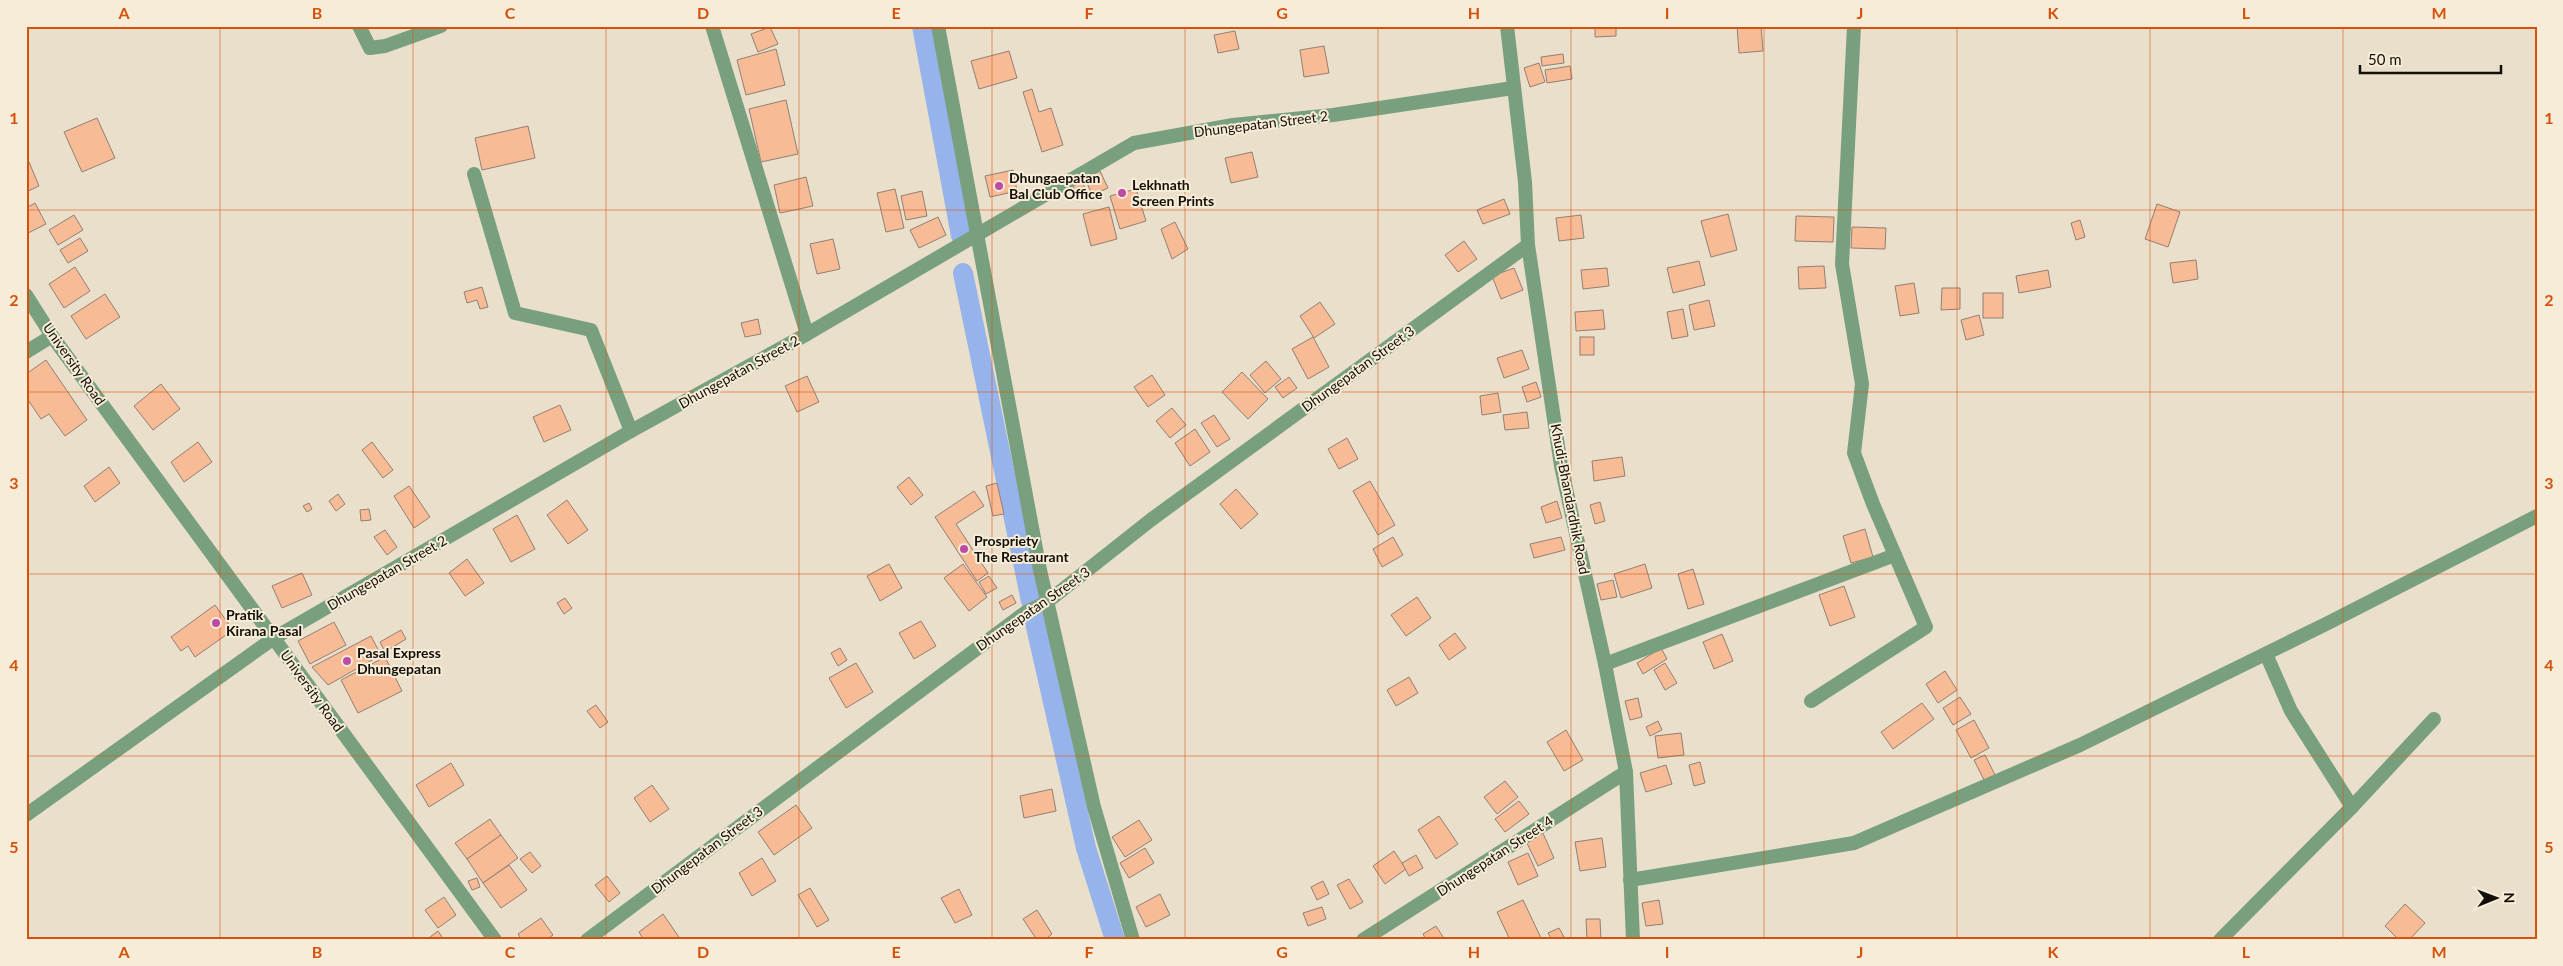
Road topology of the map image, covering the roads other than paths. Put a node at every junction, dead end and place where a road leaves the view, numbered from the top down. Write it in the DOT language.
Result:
graph roads {
  1 [pos="360,26"];
  2 [pos="441,26"];
  3 [pos="712,26"];
  4 [pos="938,26"];
  5 [pos="1507,26"];
  6 [pos="1854,26"];
  7 [pos="1513,88"];
  8 [pos="474,174"];
  9 [pos="977,236"];
  10 [pos="1528,245"];
  11 [pos="26,295"];
  12 [pos="807,334"];
  13 [pos="52,336"];
  14 [pos="26,352"];
  15 [pos="631,431"];
  16 [pos="2537,516"];
  17 [pos="1895,555"];
  18 [pos="1047,602"];
  19 [pos="274,638"];
  20 [pos="2266,654"];
  21 [pos="1605,664"];
  22 [pos="1812,701"];
  23 [pos="2434,719"];
  24 [pos="1626,772"];
  25 [pos="2352,806"];
  26 [pos="26,815"];
  27 [pos="1630,880"];
  28 [pos="495,940"];
  29 [pos="587,940"];
  30 [pos="1133,940"];
  31 [pos="1363,940"];
  32 [pos="1634,940"];
  33 [pos="2220,940"];
  1 -- 2 [label="street"];
  3 -- 12 [label="street"];
  4 -- 9 [label="street"];
  5 -- 7 [label="street, Khudi-Bhandardhik Road"];
  6 -- 17 [label="street"];
  7 -- 9 [label="street, Dhungepatan Street 2"];
  7 -- 10 [label="street, Khudi-Bhandardhik Road"];
  8 -- 15 [label="street"];
  9 -- 12 [label="street, Dhungepatan Street 2"];
  9 -- 18 [label="street"];
  10 -- 18 [label="street, Dhungepatan Street 3"];
  10 -- 21 [label="street, Khudi-Bhandardhik Road"];
  11 -- 13 [label="street, University Road"];
  12 -- 15 [label="street, Dhungepatan Street 2"];
  13 -- 14 [label="street"];
  13 -- 19 [label="street, University Road"];
  15 -- 19 [label="street, Dhungepatan Street 2"];
  16 -- 20 [label="street"];
  17 -- 21 [label="street"];
  17 -- 22 [label="street"];
  18 -- 29 [label="street, Dhungepatan Street 3"];
  18 -- 30 [label="street"];
  19 -- 26 [label="street, Dhungepatan Street 2"];
  19 -- 28 [label="street, University Road"];
  20 -- 25 [label="street"];
  20 -- 27 [label="street"];
  21 -- 24 [label="street, Khudi-Bhandardhik Road"];
  23 -- 25 [label="street"];
  24 -- 27 [label="street, Khudi-Bhandardhik Road"];
  24 -- 31 [label="street, Dhungepatan Street 4"];
  25 -- 33 [label="street"];
  27 -- 32 [label="street, Khudi-Bhandardhik Road"];
}
